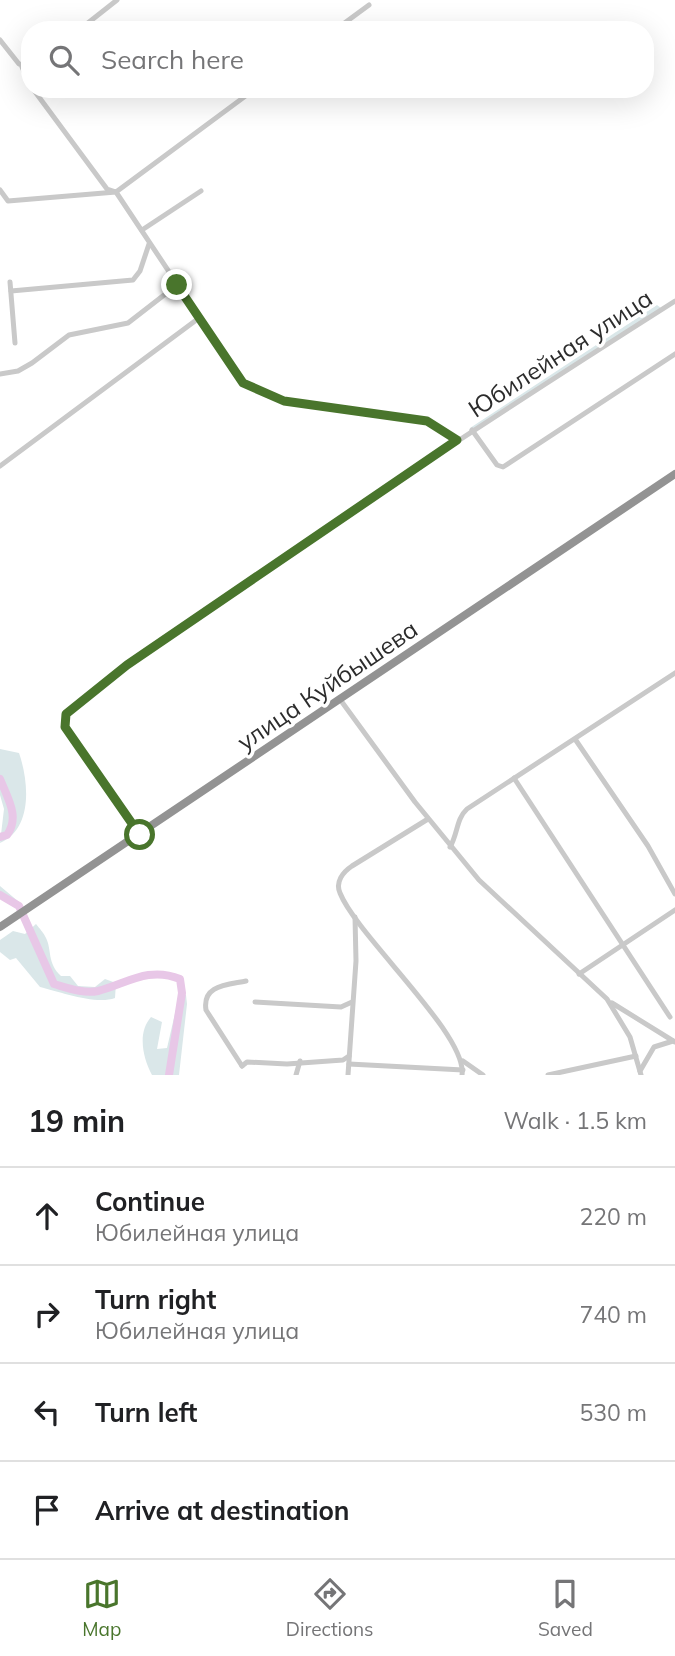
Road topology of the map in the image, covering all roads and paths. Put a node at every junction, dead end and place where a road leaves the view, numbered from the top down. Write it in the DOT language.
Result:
graph roads {
  1 [pos="117,0"];
  2 [pos="369,5"];
  3 [pos="90,21"];
  4 [pos="347,21"];
  5 [pos="0,40"];
  6 [pos="21,65"];
  7 [pos="39,98"];
  8 [pos="243,98"];
  9 [pos="0,190"];
  10 [pos="201,191"];
  11 [pos="116,192"];
  12 [pos="142,230"];
  13 [pos="149,244"];
  14 [pos="10,282"];
  15 [pos="177,285"];
  16 [pos="11,291"];
  17 [pos="675,301"];
  18 [pos="199,318"];
  19 [pos="15,343"];
  20 [pos="675,354"];
  21 [pos="0,374"];
  22 [pos="472,430"];
  23 [pos="457,440"];
  24 [pos="0,466"];
  25 [pos="675,474"];
  26 [pos="675,673"];
  27 [pos="339,698"];
  28 [pos="575,739"];
  29 [pos="514,778"];
  30 [pos="428,819"];
  31 [pos="140,835"];
  32 [pos="450,847"];
  33 [pos="675,894"];
  34 [pos="675,911"];
  35 [pos="354,914"];
  36 [pos="0,927"];
  37 [pos="623,945"];
  38 [pos="579,974"];
  39 [pos="246,981"];
  40 [pos="607,999"];
  41 [pos="255,1002"];
  42 [pos="352,1002"];
  43 [pos="670,1017"];
  44 [pos="674,1042"];
  45 [pos="349,1056"];
  46 [pos="636,1056"];
  47 [pos="300,1061"];
  48 [pos="463,1061"];
  49 [pos="349,1064"];
  50 [pos="242,1066"];
  51 [pos="404,1072"];
  52 [pos="463,1072"];
  53 [pos="640,1073"];
  54 [pos="242,1075"];
  55 [pos="296,1075"];
  56 [pos="348,1075"];
  57 [pos="483,1075"];
  58 [pos="548,1075"];
  1 -- 3 [label="street"];
  2 -- 4 [label="street"];
  5 -- 6 [label="street"];
  7 -- 11 [label="street"];
  8 -- 11 [label="street"];
  9 -- 11 [label="street"];
  10 -- 12 [label="street"];
  11 -- 12 [label="street"];
  12 -- 13 [label="street"];
  13 -- 15 [label="street"];
  13 -- 16 [label="street"];
  14 -- 16 [label="street"];
  15 -- 18 [label="street"];
  15 -- 21 [label="street"];
  16 -- 19 [label="street"];
  17 -- 22 [label="street, Юбилейная улица"];
  18 -- 23 [label="street"];
  18 -- 24 [label="street"];
  20 -- 22 [label="street"];
  22 -- 23 [label="street, Юбилейная улица"];
  23 -- 31 [label="street, Юбилейная улица"];
  25 -- 27 [label="highway, улица Куйбышева"];
  26 -- 28 [label="street"];
  27 -- 30 [label="street"];
  27 -- 31 [label="highway, улица Куйбышева"];
  28 -- 29 [label="street"];
  28 -- 33 [label="street"];
  29 -- 32 [label="street"];
  29 -- 37 [label="street"];
  30 -- 32 [label="street"];
  30 -- 35 [label="street"];
  31 -- 36 [label="highway, улица Куйбышева"];
  32 -- 38 [label="street"];
  34 -- 37 [label="street"];
  35 -- 42 [label="street"];
  35 -- 48 [label="street"];
  37 -- 38 [label="street"];
  37 -- 43 [label="street"];
  38 -- 40 [label="street"];
  39 -- 50 [label="street"];
  40 -- 44 [label="street"];
  40 -- 46 [label="street"];
  41 -- 42 [label="street"];
  42 -- 45 [label="street"];
  44 -- 53 [label="street"];
  45 -- 47 [label="street"];
  45 -- 49 [label="street"];
  46 -- 53 [label="street"];
  46 -- 58 [label="street"];
  47 -- 50 [label="street"];
  47 -- 55 [label="street"];
  48 -- 52 [label="street"];
  48 -- 57 [label="street"];
  49 -- 51 [label="street"];
  49 -- 56 [label="street"];
  50 -- 54 [label="street"];
  51 -- 52 [label="street"];
}
